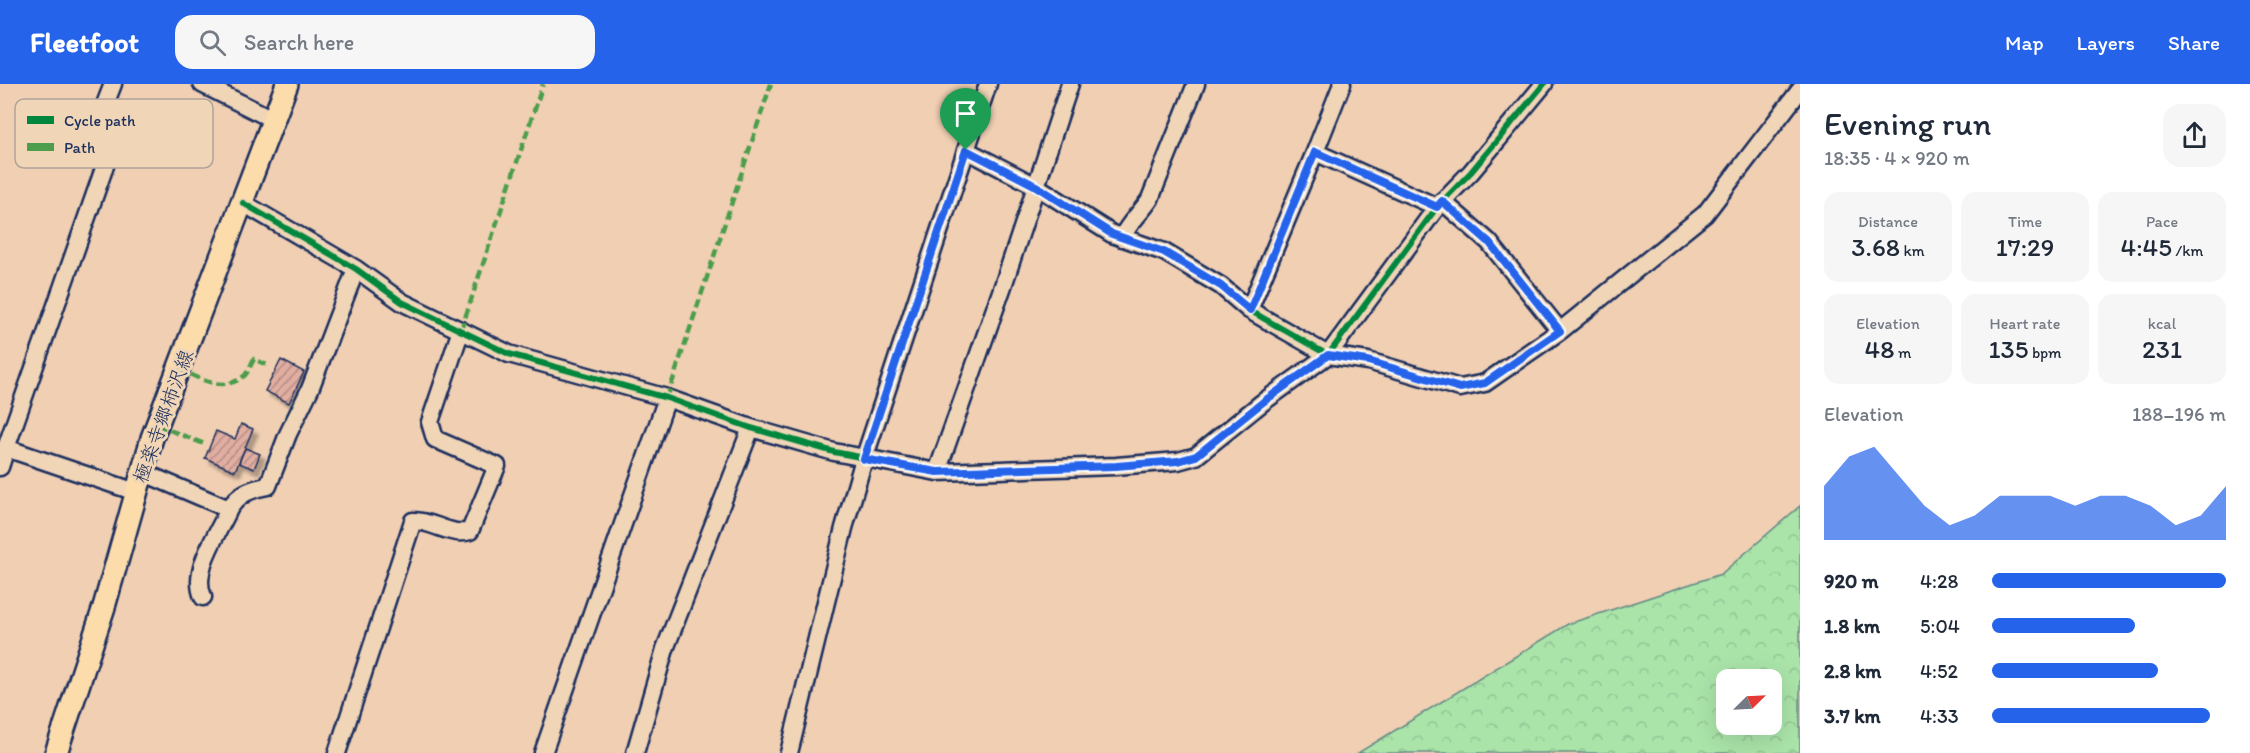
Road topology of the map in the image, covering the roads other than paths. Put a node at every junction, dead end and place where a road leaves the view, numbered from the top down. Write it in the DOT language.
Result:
graph roads {
  1 [pos="112,84"];
  2 [pos="202,84"];
  3 [pos="287,84"];
  4 [pos="988,84"];
  5 [pos="1070,84"];
  6 [pos="1196,84"];
  7 [pos="1342,84"];
  8 [pos="1544,84"];
  9 [pos="1800,90"];
  10 [pos="106,99"];
  11 [pos="274,120"];
  12 [pos="966,150"];
  13 [pos="1315,152"];
  14 [pos="104,168"];
  15 [pos="1036,186"];
  16 [pos="243,203"];
  17 [pos="1440,204"];
  18 [pos="1122,238"];
  19 [pos="356,269"];
  20 [pos="1250,310"];
  21 [pos="461,330"];
  22 [pos="1560,331"];
  23 [pos="1328,355"];
  24 [pos="667,398"];
  25 [pos="751,428"];
  26 [pos="6,448"];
  27 [pos="864,459"];
  28 [pos="0,467"];
  29 [pos="142,472"];
  30 [pos="937,472"];
  31 [pos="136,492"];
  32 [pos="229,509"];
  33 [pos="204,597"];
  34 [pos="56,753"];
  35 [pos="337,753"];
  36 [pos="543,753"];
  37 [pos="635,753"];
  38 [pos="789,753"];
  1 -- 10 [label="street"];
  2 -- 11 [label="street"];
  3 -- 11 [label="main road, 極楽寺郷柿沢線"];
  4 -- 12 [label="street"];
  5 -- 15 [label="street"];
  6 -- 18 [label="street"];
  7 -- 13 [label="street"];
  8 -- 17 [label="street"];
  9 -- 22 [label="street"];
  11 -- 16 [label="main road, 極楽寺郷柿沢線"];
  12 -- 15 [label="street"];
  12 -- 27 [label="street"];
  13 -- 17 [label="street"];
  13 -- 20 [label="street"];
  14 -- 26 [label="street"];
  15 -- 18 [label="street"];
  15 -- 30 [label="street"];
  16 -- 19 [label="street"];
  16 -- 29 [label="main road, 極楽寺郷柿沢線"];
  17 -- 22 [label="street"];
  17 -- 23 [label="street"];
  18 -- 20 [label="street"];
  19 -- 21 [label="street"];
  19 -- 32 [label="street"];
  20 -- 23 [label="street"];
  21 -- 24 [label="street"];
  21 -- 35 [label="street"];
  22 -- 23 [label="street"];
  23 -- 30 [label="street"];
  24 -- 25 [label="street"];
  24 -- 36 [label="street"];
  25 -- 27 [label="street"];
  25 -- 37 [label="street"];
  26 -- 28 [label="street"];
  26 -- 31 [label="street"];
  27 -- 30 [label="street"];
  27 -- 38 [label="street"];
  29 -- 31 [label="main road, 極楽寺郷柿沢線"];
  29 -- 32 [label="street"];
  31 -- 34 [label="main road, 極楽寺郷柿沢線"];
  32 -- 33 [label="street"];
}
